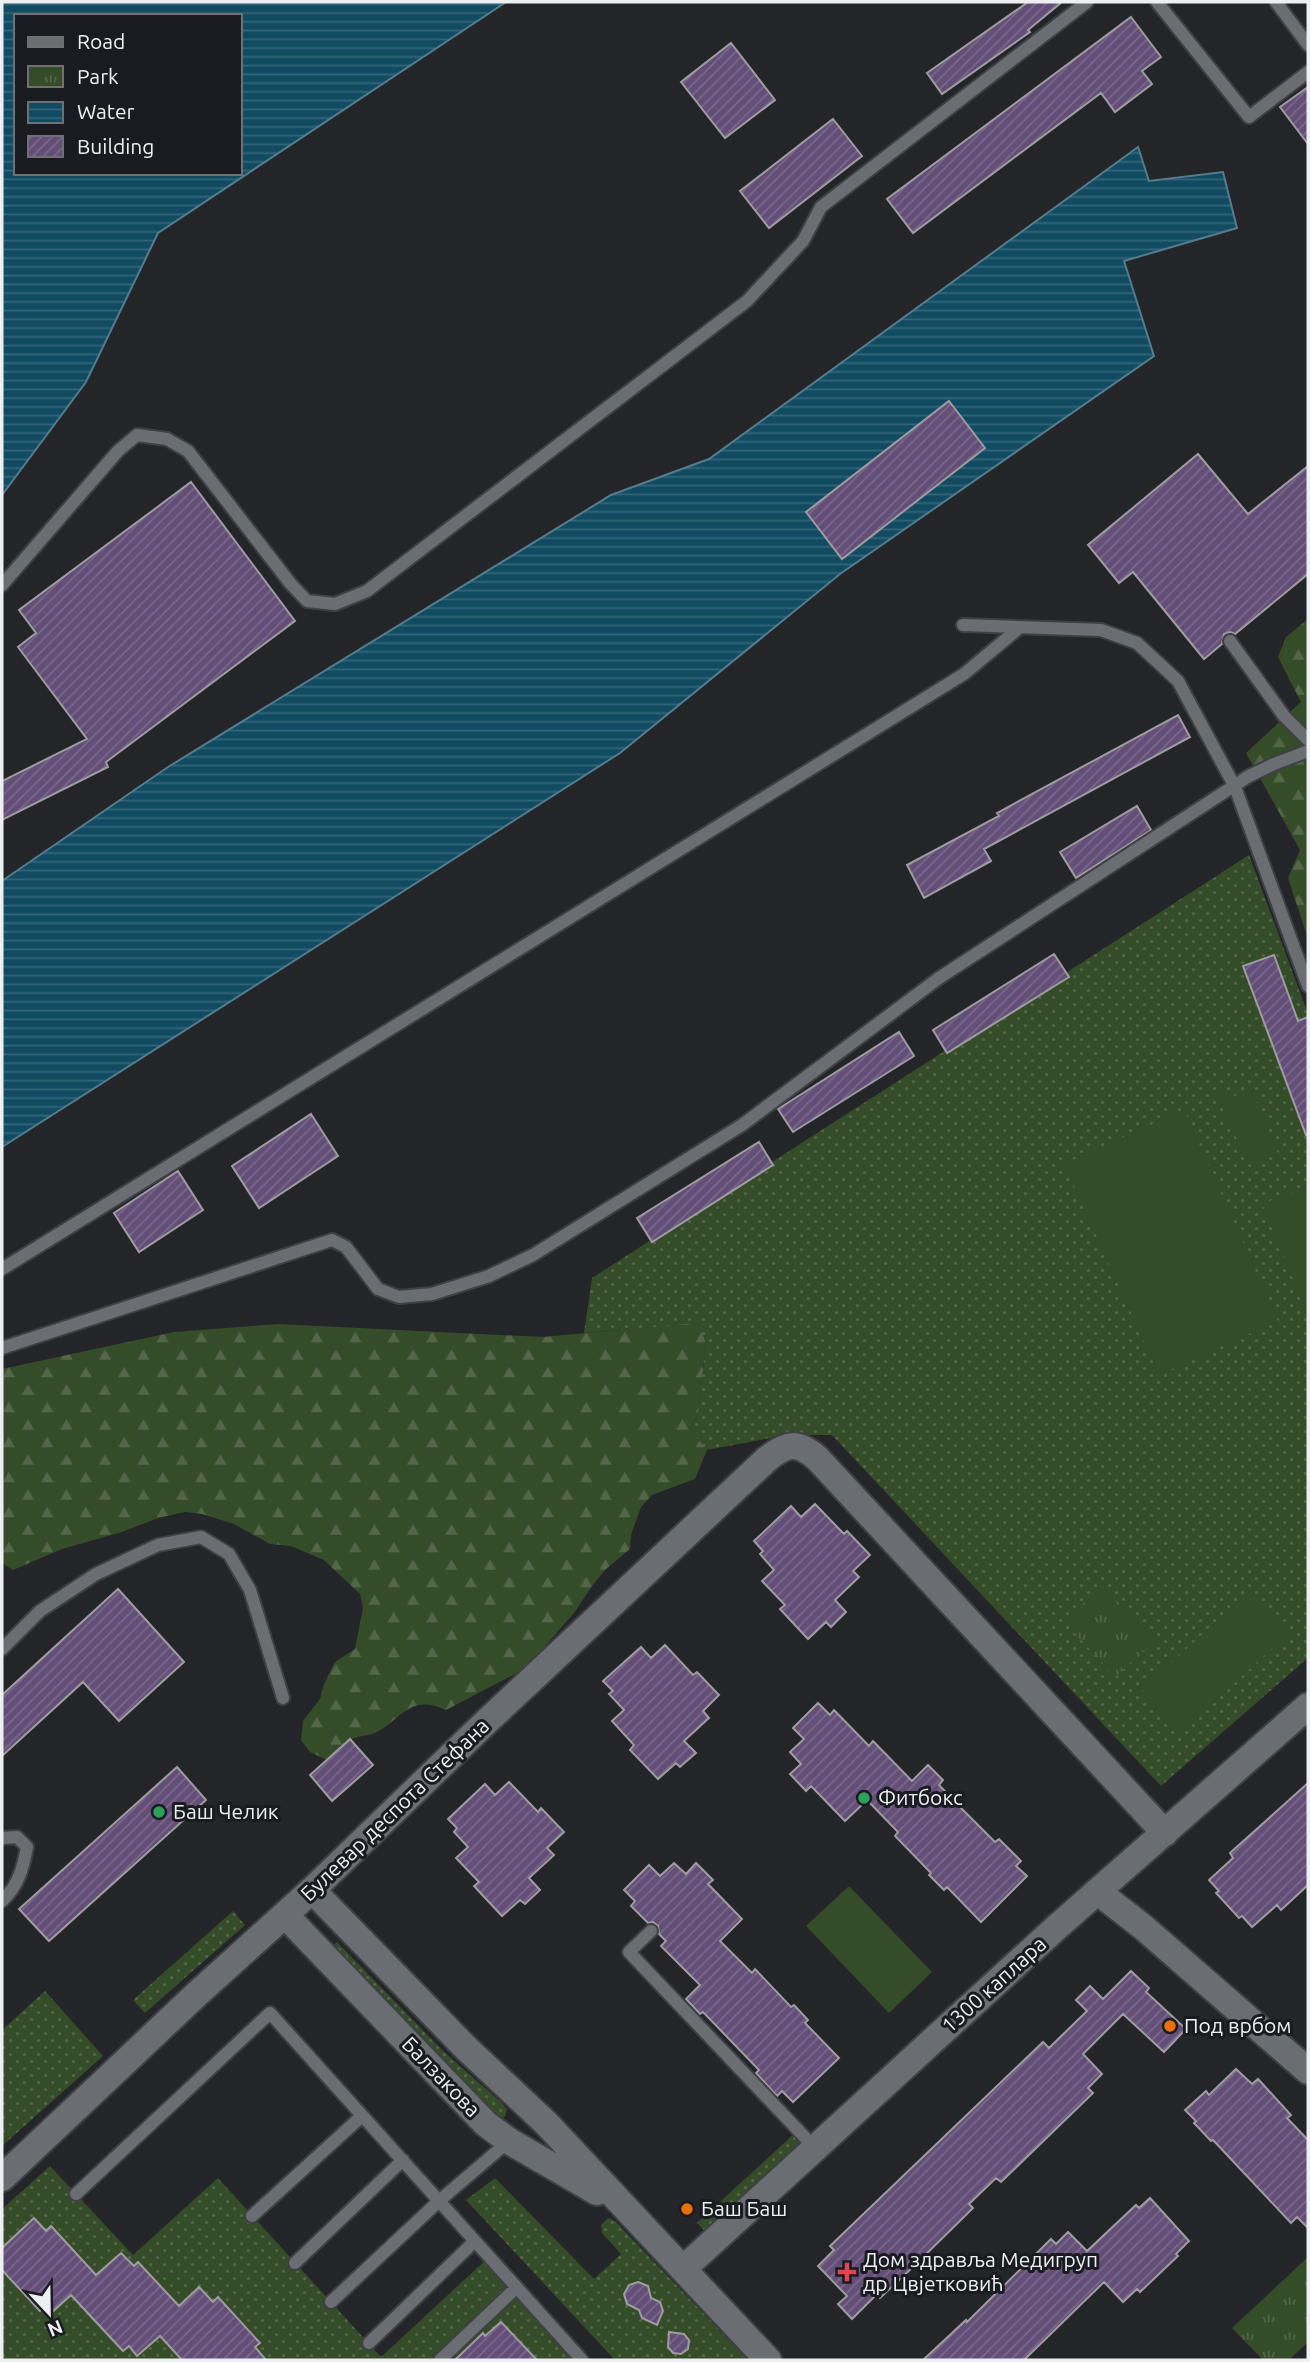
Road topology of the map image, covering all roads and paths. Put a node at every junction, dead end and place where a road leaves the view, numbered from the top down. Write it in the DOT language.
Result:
graph roads {
  1 [pos="1087,2"];
  2 [pos="1157,2"];
  3 [pos="1276,2"];
  4 [pos="1308,45"];
  5 [pos="1308,72"];
  6 [pos="2,586"];
  7 [pos="963,625"];
  8 [pos="1019,628"];
  9 [pos="1230,640"];
  10 [pos="1308,740"];
  11 [pos="1308,751"];
  12 [pos="1235,787"];
  13 [pos="1308,985"];
  14 [pos="2,1269"];
  15 [pos="2,1348"];
  16 [pos="2,1649"];
  17 [pos="283,1698"];
  18 [pos="1308,1706"];
  19 [pos="1165,1833"];
  20 [pos="2,1838"];
  21 [pos="312,1890"];
  22 [pos="1098,1892"];
  23 [pos="2,1901"];
  24 [pos="285,1915"];
  25 [pos="651,1931"];
  26 [pos="1308,2071"];
  27 [pos="362,2116"];
  28 [pos="509,2141"];
  29 [pos="815,2148"];
  30 [pos="403,2160"];
  31 [pos="2,2178"];
  32 [pos="76,2194"];
  33 [pos="439,2201"];
  34 [pos="623,2207"];
  35 [pos="253,2216"];
  36 [pos="475,2241"];
  37 [pos="295,2263"];
  38 [pos="683,2269"];
  39 [pos="516,2288"];
  40 [pos="331,2302"];
  41 [pos="369,2343"];
  42 [pos="440,2360"];
  43 [pos="582,2360"];
  44 [pos="768,2360"];
  1 -- 6 [label="lane"];
  2 -- 5 [label="lane"];
  3 -- 4 [label="lane"];
  7 -- 8 [label="lane"];
  8 -- 12 [label="lane"];
  8 -- 14 [label="lane"];
  9 -- 10 [label="lane"];
  11 -- 12 [label="lane"];
  12 -- 13 [label="lane"];
  12 -- 15 [label="lane"];
  16 -- 17 [label="lane"];
  18 -- 19 [label="street, 1300 каплара"];
  19 -- 21 [label="street, Булевар деспота Стефана"];
  19 -- 22 [label="street, 1300 каплара"];
  20 -- 23 [label="lane"];
  21 -- 24 [label="street, Булевар деспота Стефана"];
  21 -- 34 [label="street, Балзакова"];
  22 -- 26 [label="street"];
  22 -- 29 [label="street, 1300 каплара"];
  24 -- 28 [label="street, Балзакова"];
  24 -- 31 [label="street, Булевар деспота Стефана"];
  25 -- 29 [label="lane"];
  27 -- 30 [label="lane"];
  27 -- 32 [label="lane"];
  27 -- 35 [label="lane"];
  28 -- 33 [label="lane"];
  28 -- 34 [label="street, Балзакова"];
  29 -- 38 [label="street, 1300 каплара"];
  30 -- 33 [label="lane"];
  30 -- 37 [label="lane"];
  33 -- 36 [label="lane"];
  33 -- 40 [label="lane"];
  34 -- 38 [label="street, Балзакова"];
  36 -- 39 [label="lane"];
  36 -- 41 [label="lane"];
  38 -- 44 [label="street, Балзакова"];
  39 -- 42 [label="lane"];
  39 -- 43 [label="lane"];
}
